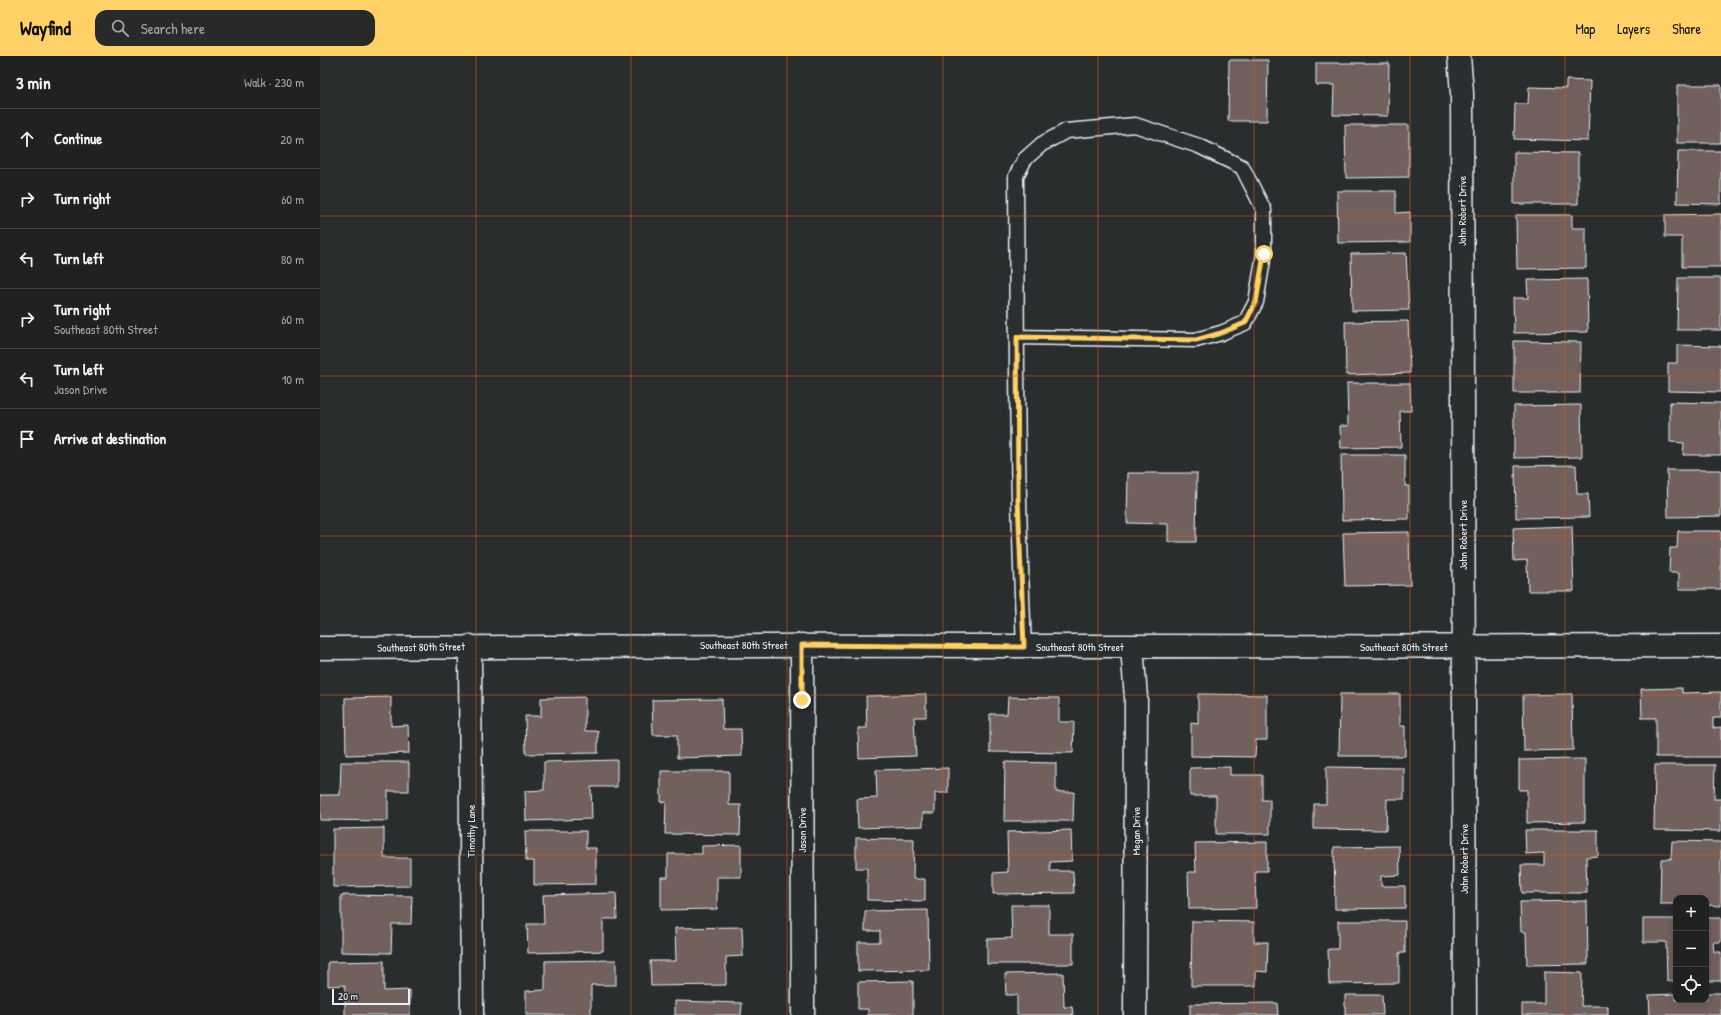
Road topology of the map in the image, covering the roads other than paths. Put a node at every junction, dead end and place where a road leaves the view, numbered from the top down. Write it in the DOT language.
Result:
graph roads {
  1 [pos="1459,56"];
  2 [pos="1017,337"];
  3 [pos="802,645"];
  4 [pos="470,646"];
  5 [pos="1721,646"];
  6 [pos="1024,647"];
  7 [pos="1132,647"];
  8 [pos="1464,647"];
  9 [pos="320,648"];
  10 [pos="472,1015"];
  11 [pos="803,1015"];
  12 [pos="1135,1015"];
  13 [pos="1464,1015"];
  1 -- 8 [label="street, John Robert Drive"];
  2 -- 2 [label="lane"];
  2 -- 6 [label="lane"];
  3 -- 4 [label="street, Southeast 80th Street"];
  3 -- 6 [label="street, Southeast 80th Street"];
  3 -- 11 [label="street, Jason Drive"];
  4 -- 9 [label="street, Southeast 80th Street"];
  4 -- 10 [label="street, Timothy Lane"];
  5 -- 8 [label="street, Southeast 80th Street"];
  6 -- 7 [label="street, Southeast 80th Street"];
  7 -- 8 [label="street, Southeast 80th Street"];
  7 -- 12 [label="street, Megan Drive"];
  8 -- 13 [label="street, John Robert Drive"];
}
